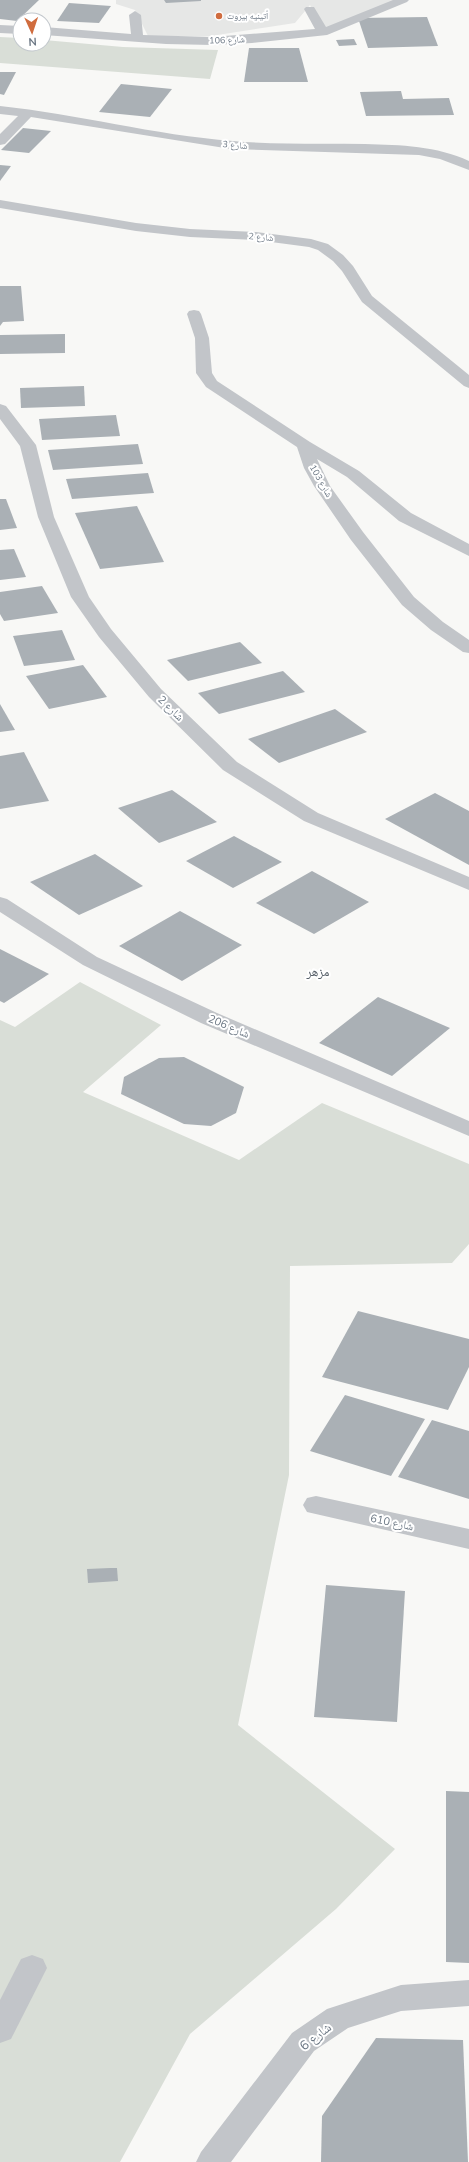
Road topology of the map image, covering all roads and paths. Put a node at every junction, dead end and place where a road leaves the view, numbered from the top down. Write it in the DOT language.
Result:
graph roads {
  1 [pos="403,0"];
  2 [pos="310,9"];
  3 [pos="135,15"];
  4 [pos="0,29"];
  5 [pos="12,30"];
  6 [pos="52,32"];
  7 [pos="323,32"];
  8 [pos="137,38"];
  9 [pos="0,110"];
  10 [pos="29,112"];
  11 [pos="0,141"];
  12 [pos="469,166"];
  13 [pos="0,204"];
  14 [pos="194,314"];
  15 [pos="469,383"];
  16 [pos="0,409"];
  17 [pos="304,445"];
  18 [pos="469,551"];
  19 [pos="469,648"];
  20 [pos="469,884"];
  21 [pos="0,903"];
  22 [pos="469,1129"];
  23 [pos="316,1505"];
  24 [pos="469,1539"];
  25 [pos="32,1968"];
  26 [pos="469,1993"];
  27 [pos="0,2030"];
  28 [pos="212,2162"];
  1 -- 7 [label="street, شارع 106"];
  2 -- 7 [label="street"];
  3 -- 8 [label="street"];
  4 -- 5 [label="street"];
  6 -- 8 [label="street, شارع 106"];
  7 -- 8 [label="street, شارع 106"];
  9 -- 10 [label="street, شارع 3"];
  10 -- 11 [label="street"];
  10 -- 12 [label="street, شارع 3"];
  13 -- 15 [label="street, شارع 2"];
  14 -- 17 [label="street"];
  16 -- 20 [label="street, شارع 2"];
  17 -- 18 [label="street"];
  17 -- 19 [label="street, شارع 103"];
  21 -- 22 [label="street, شارع 206"];
  23 -- 24 [label="street, شارع 610"];
  25 -- 27 [label="street"];
  26 -- 28 [label="street, شارع 6"];
}
